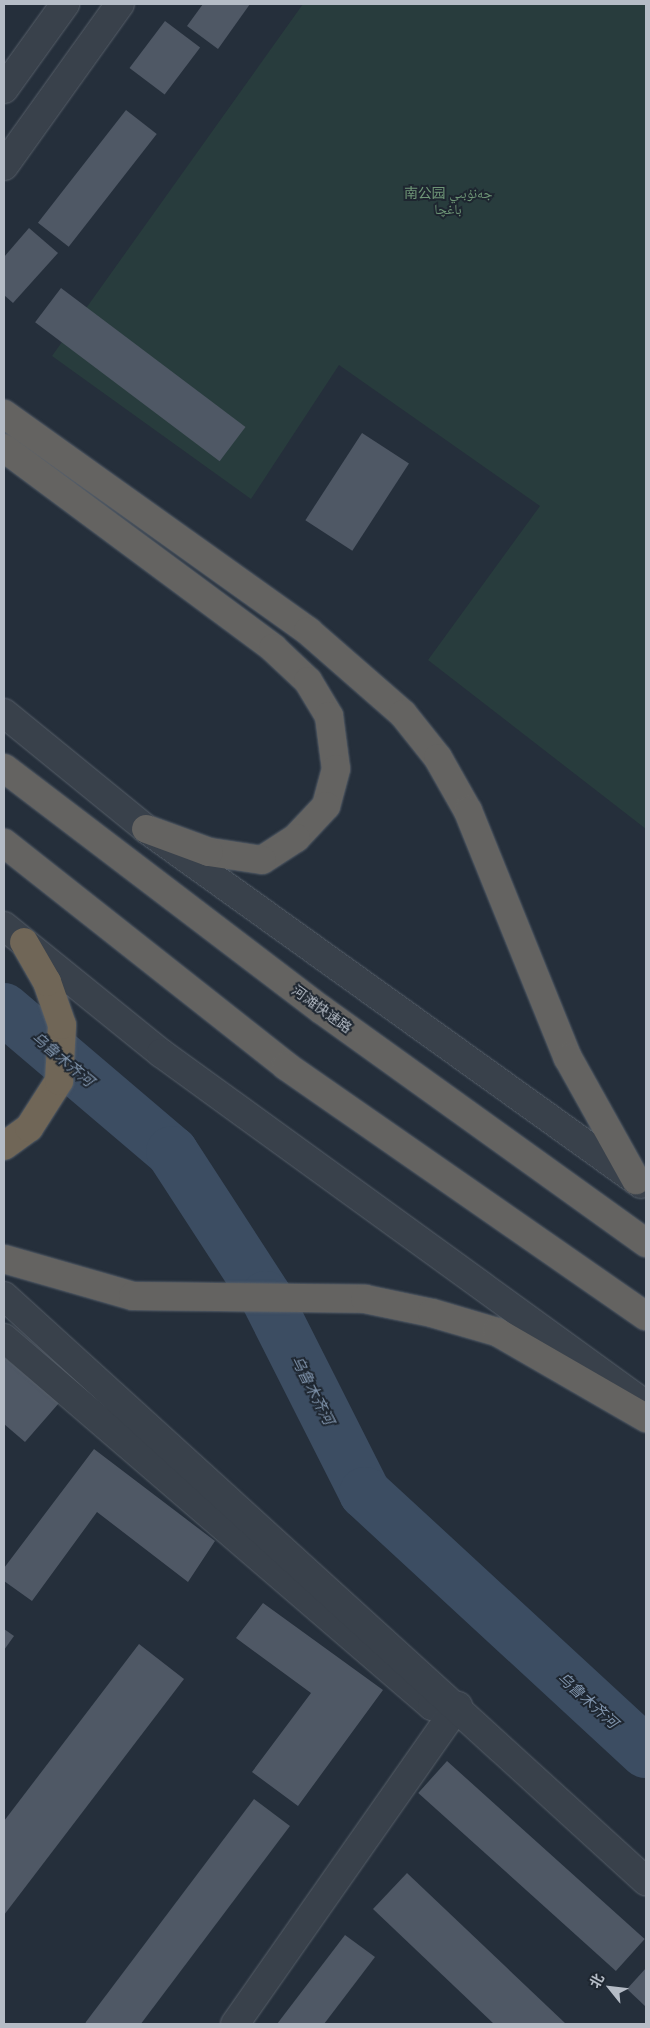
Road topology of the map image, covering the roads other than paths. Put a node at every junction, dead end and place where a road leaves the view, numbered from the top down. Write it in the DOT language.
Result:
graph roads {
  1 [pos="66,4"];
  2 [pos="120,4"];
  3 [pos="4,89"];
  4 [pos="4,166"];
  5 [pos="4,414"];
  6 [pos="4,448"];
  7 [pos="4,713"];
  8 [pos="4,768"];
  9 [pos="146,829"];
  10 [pos="4,844"];
  11 [pos="14,934"];
  12 [pos="4,1146"];
  13 [pos="641,1184"];
  14 [pos="646,1243"];
  15 [pos="4,1259"];
  16 [pos="4,1296"];
  17 [pos="646,1316"];
  18 [pos="4,1338"];
  19 [pos="646,1405"];
  20 [pos="646,1418"];
  21 [pos="458,1706"];
  22 [pos="646,1881"];
  23 [pos="236,2024"];
  1 -- 3 [label="street"];
  2 -- 4 [label="street"];
  5 -- 13 [label="highway"];
  6 -- 9 [label="highway"];
  7 -- 9 [label="street"];
  8 -- 14 [label="highway, 河滩快速路"];
  9 -- 13 [label="street"];
  10 -- 17 [label="highway"];
  11 -- 12 [label="highway"];
  11 -- 19 [label="street"];
  15 -- 20 [label="highway"];
  16 -- 21 [label="street"];
  18 -- 21 [label="street"];
  21 -- 22 [label="street"];
  21 -- 23 [label="street"];
}
